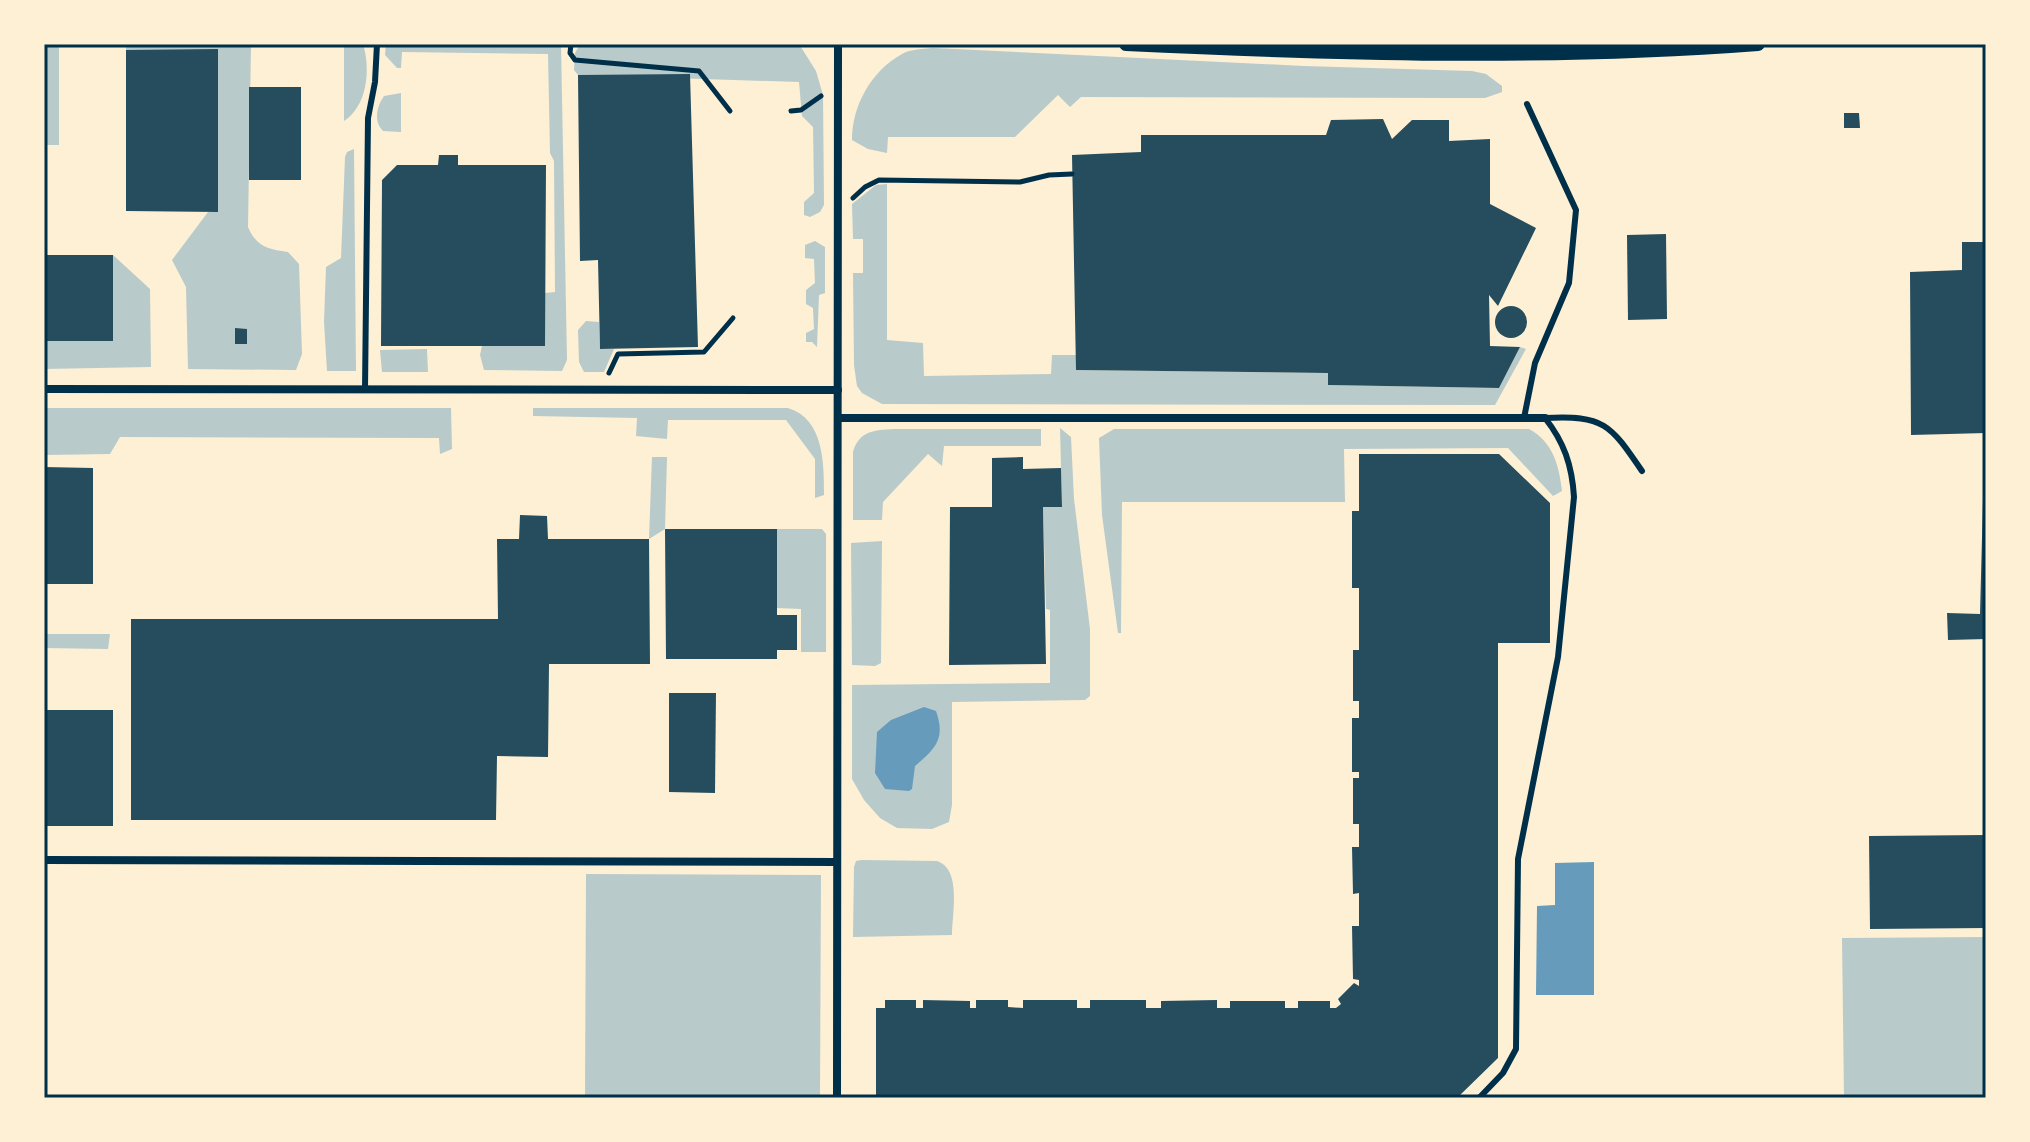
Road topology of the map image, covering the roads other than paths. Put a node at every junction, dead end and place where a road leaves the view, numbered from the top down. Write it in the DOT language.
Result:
graph roads {
  1 [pos="377,44"];
  2 [pos="838,44"];
  3 [pos="1126,44"];
  4 [pos="1758,44"];
  5 [pos="1527,104"];
  6 [pos="44,389"];
  7 [pos="365,390"];
  8 [pos="838,390"];
  9 [pos="838,418"];
  10 [pos="1524,418"];
  11 [pos="1545,418"];
  12 [pos="1642,471"];
  13 [pos="44,860"];
  14 [pos="837,862"];
  15 [pos="837,1098"];
  16 [pos="1479,1098"];
  1 -- 7 [label="lane"];
  2 -- 8 [label="street"];
  3 -- 4 [label="street"];
  5 -- 10 [label="lane"];
  6 -- 7 [label="street"];
  7 -- 8 [label="street"];
  8 -- 9 [label="street"];
  9 -- 10 [label="street"];
  9 -- 14 [label="street"];
  10 -- 11 [label="street"];
  11 -- 12 [label="lane"];
  11 -- 16 [label="lane"];
  13 -- 14 [label="street"];
  14 -- 15 [label="street"];
}
